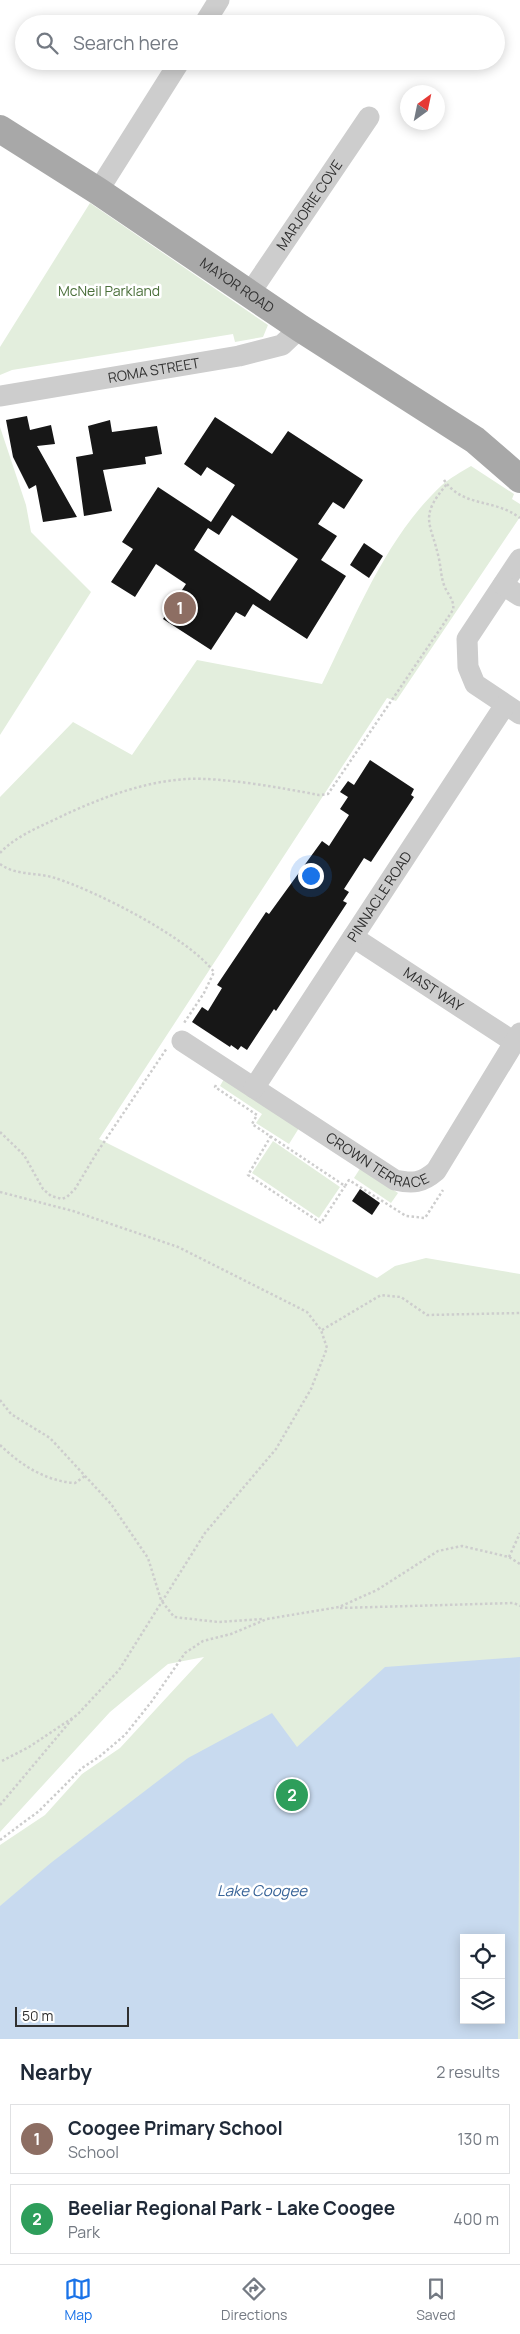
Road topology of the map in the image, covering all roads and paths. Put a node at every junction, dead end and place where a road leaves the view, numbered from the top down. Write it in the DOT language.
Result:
graph roads {
  1 [pos="219,0"];
  2 [pos="210,15"];
  3 [pos="174,70"];
  4 [pos="369,117"];
  5 [pos="0,129"];
  6 [pos="98,191"];
  7 [pos="250,293"];
  8 [pos="300,328"];
  9 [pos="1,396"];
  10 [pos="475,440"];
  11 [pos="520,461"];
  12 [pos="520,479"];
  13 [pos="444,480"];
  14 [pos="447,484"];
  15 [pos="520,518"];
  16 [pos="520,559"];
  17 [pos="512,591"];
  18 [pos="512,709"];
  19 [pos="0,853"];
  20 [pos="0,864"];
  21 [pos="353,937"];
  22 [pos="179,1036"];
  23 [pos="517,1038"];
  24 [pos="254,1088"];
  25 [pos="0,1132"];
  26 [pos="271,1136"];
  27 [pos="346,1186"];
  28 [pos="0,1192"];
  29 [pos="520,1313"];
  30 [pos="321,1330"];
  31 [pos="0,1400"];
  32 [pos="0,1445"];
  33 [pos="85,1475"];
  34 [pos="520,1532"];
  35 [pos="508,1557"];
  36 [pos="520,1564"];
  37 [pos="161,1600"];
  38 [pos="520,1606"];
  39 [pos="339,1608"];
  40 [pos="267,1619"];
  41 [pos="77,1715"];
  42 [pos="0,1762"];
  43 [pos="0,1805"];
  44 [pos="0,1840"];
  1 -- 2 [label="street"];
  3 -- 6 [label="street"];
  4 -- 7 [label="street, MARJORIE COVE"];
  5 -- 6 [label="main road, MAYOR ROAD"];
  6 -- 7 [label="main road, MAYOR ROAD"];
  7 -- 8 [label="main road, MAYOR ROAD"];
  8 -- 9 [label="street, ROMA STREET"];
  8 -- 10 [label="main road, MAYOR ROAD"];
  10 -- 11 [label="main road, MAYOR ROAD"];
  10 -- 12 [label="main road, MAYOR ROAD"];
  13 -- 14 [label="path"];
  14 -- 15 [label="path"];
  14 -- 19 [label="path"];
  16 -- 17 [label="street"];
  17 -- 18 [label="street"];
  18 -- 21 [label="street, PINNACLE ROAD"];
  20 -- 22 [label="path"];
  21 -- 23 [label="street, MAST WAY"];
  21 -- 24 [label="street, PINNACLE ROAD"];
  22 -- 24 [label="street, CROWN TERRACE"];
  22 -- 25 [label="path"];
  23 -- 24 [label="street, CROWN TERRACE"];
  26 -- 27 [label="path"];
  28 -- 30 [label="path"];
  29 -- 30 [label="path"];
  30 -- 37 [label="path"];
  31 -- 33 [label="path"];
  32 -- 33 [label="path"];
  33 -- 37 [label="path"];
  34 -- 35 [label="path"];
  35 -- 36 [label="path"];
  35 -- 39 [label="path"];
  37 -- 40 [label="path"];
  37 -- 41 [label="path"];
  38 -- 39 [label="path"];
  39 -- 40 [label="path"];
  40 -- 44 [label="path"];
  41 -- 42 [label="path"];
  41 -- 43 [label="path"];
}
